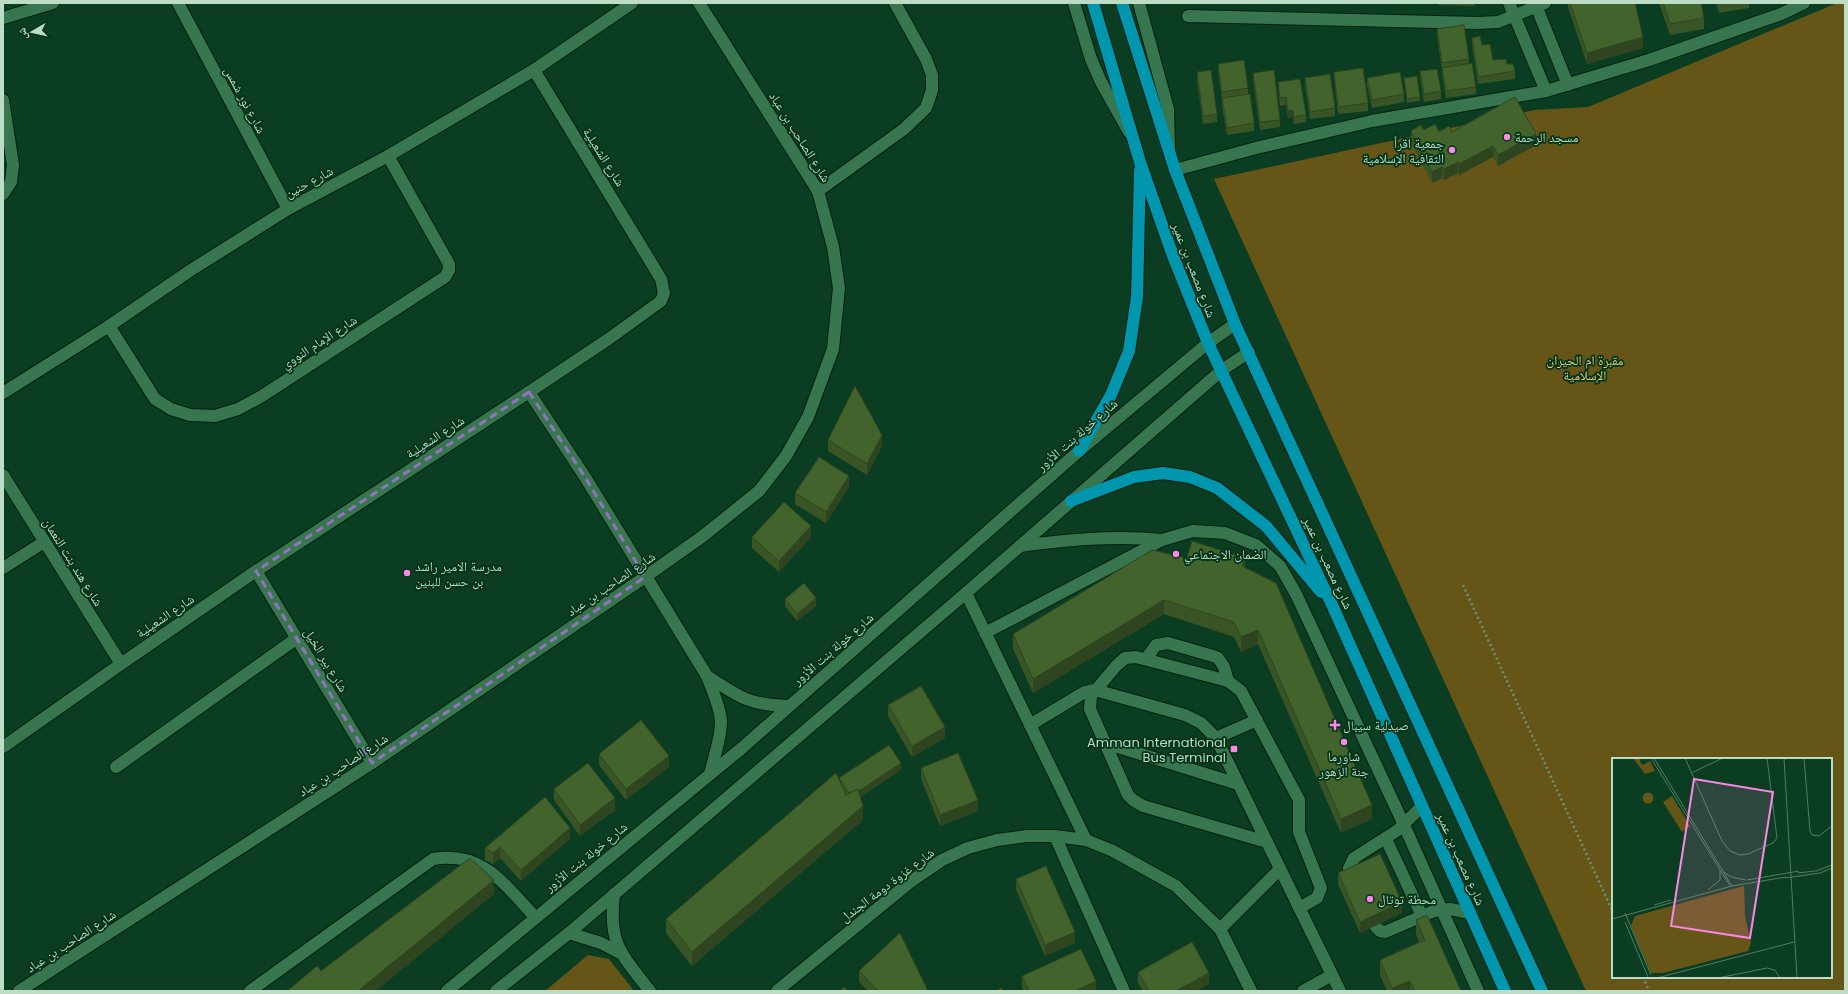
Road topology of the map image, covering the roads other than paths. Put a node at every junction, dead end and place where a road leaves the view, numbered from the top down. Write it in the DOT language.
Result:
graph roads {
  1 [pos="53,3"];
  2 [pos="178,3"];
  3 [pos="632,3"];
  4 [pos="699,3"];
  5 [pos="895,3"];
  6 [pos="1074,3"];
  7 [pos="1093,3"];
  8 [pos="1122,3"];
  9 [pos="1139,3"];
  10 [pos="1509,3"];
  11 [pos="1804,3"];
  12 [pos="1539,4"];
  13 [pos="1188,16"];
  14 [pos="1514,16"];
  15 [pos="3,18"];
  16 [pos="534,70"];
  17 [pos="1568,85"];
  18 [pos="1546,91"];
  19 [pos="3,100"];
  20 [pos="1136,144"];
  21 [pos="1169,149"];
  22 [pos="388,156"];
  23 [pos="1140,162"];
  24 [pos="1175,170"];
  25 [pos="818,191"];
  26 [pos="3,194"];
  27 [pos="288,209"];
  28 [pos="1235,324"];
  29 [pos="109,326"];
  30 [pos="1208,343"];
  31 [pos="1249,352"];
  32 [pos="1222,370"];
  33 [pos="529,392"];
  34 [pos="3,393"];
  35 [pos="1079,451"];
  36 [pos="3,475"];
  37 [pos="1071,501"];
  38 [pos="1162,540"];
  39 [pos="44,542"];
  40 [pos="1020,546"];
  41 [pos="3,568"];
  42 [pos="256,571"];
  43 [pos="645,577"];
  44 [pos="966,593"];
  45 [pos="1333,607"];
  46 [pos="985,633"];
  47 [pos="298,638"];
  48 [pos="1146,659"];
  49 [pos="121,664"];
  50 [pos="707,676"];
  51 [pos="1228,681"];
  52 [pos="1095,690"];
  53 [pos="788,706"];
  54 [pos="1258,720"];
  55 [pos="1030,725"];
  56 [pos="1216,738"];
  57 [pos="1105,743"];
  58 [pos="3,747"];
  59 [pos="372,763"];
  60 [pos="116,767"];
  61 [pos="710,774"];
  62 [pos="1238,784"];
  63 [pos="1422,806"];
  64 [pos="1404,826"];
  65 [pos="1055,836"];
  66 [pos="1386,839"];
  67 [pos="1086,840"];
  68 [pos="1267,842"];
  69 [pos="1280,869"];
  70 [pos="1352,878"];
  71 [pos="614,894"];
  72 [pos="1299,908"];
  73 [pos="1441,910"];
  74 [pos="1470,913"];
  75 [pos="1422,916"];
  76 [pos="535,917"];
  77 [pos="1375,926"];
  78 [pos="1220,928"];
  79 [pos="569,932"];
  80 [pos="620,953"];
  81 [pos="1332,975"];
  82 [pos="19,991"];
  83 [pos="250,991"];
  84 [pos="447,991"];
  85 [pos="496,991"];
  86 [pos="650,991"];
  87 [pos="776,991"];
  88 [pos="1124,991"];
  89 [pos="1251,991"];
  90 [pos="1303,991"];
  91 [pos="1340,991"];
  92 [pos="1478,991"];
  93 [pos="1505,991"];
  94 [pos="1542,991"];
  1 -- 15 [label="street"];
  2 -- 27 [label="street, شارع نور شمس"];
  3 -- 16 [label="street, شارع حنين"];
  4 -- 25 [label="street, شارع الصاحب بن عباد"];
  5 -- 25 [label="street"];
  6 -- 20 [label="street, شارع مصعب بن عمير"];
  7 -- 20 [label="highway, شارع مصعب بن عمير"];
  8 -- 21 [label="highway, شارع مصعب بن عمير"];
  9 -- 21 [label="street, شارع مصعب بن عمير"];
  10 -- 14 [label="street"];
  11 -- 17 [label="street"];
  12 -- 14 [label="street"];
  12 -- 17 [label="street"];
  13 -- 14 [label="street"];
  14 -- 18 [label="street"];
  16 -- 22 [label="street, شارع حنين"];
  16 -- 33 [label="street, شارع الشعيلية"];
  17 -- 18 [label="street"];
  18 -- 24 [label="street"];
  19 -- 26 [label="street"];
  20 -- 23 [label="highway, شارع مصعب بن عمير"];
  21 -- 24 [label="highway, شارع مصعب بن عمير"];
  22 -- 27 [label="street, شارع حنين"];
  22 -- 29 [label="street, شارع الإمام النووي"];
  23 -- 30 [label="highway, شارع مصعب بن عمير"];
  23 -- 35 [label="highway"];
  24 -- 28 [label="highway, شارع مصعب بن عمير"];
  25 -- 43 [label="street, شارع الصاحب بن عباد"];
  27 -- 29 [label="street, شارع حنين"];
  28 -- 30 [label="street, شارع خولة بنت الأزور"];
  28 -- 31 [label="highway, شارع مصعب بن عمير"];
  29 -- 34 [label="street, شارع حنين"];
  30 -- 32 [label="highway, شارع مصعب بن عمير"];
  30 -- 35 [label="street, شارع خولة بنت الأزور"];
  31 -- 32 [label="street"];
  31 -- 94 [label="highway, شارع مصعب بن عمير"];
  32 -- 37 [label="street"];
  32 -- 45 [label="highway, شارع مصعب بن عمير"];
  33 -- 42 [label="street, شارع الشعيلية"];
  33 -- 43 [label="street"];
  35 -- 53 [label="street, شارع خولة بنت الأزور"];
  36 -- 39 [label="street, شارع هند بنت النعمان"];
  37 -- 40 [label="street"];
  37 -- 45 [label="highway"];
  38 -- 40 [label="street"];
  38 -- 46 [label="street"];
  38 -- 64 [label="street"];
  39 -- 41 [label="street"];
  39 -- 49 [label="street, شارع هند بنت النعمان"];
  40 -- 44 [label="street"];
  42 -- 47 [label="street, شارع بير الخيل"];
  42 -- 49 [label="street, شارع الشعيلية"];
  43 -- 50 [label="street"];
  43 -- 59 [label="street, شارع الصاحب بن عباد"];
  44 -- 46 [label="street"];
  44 -- 71 [label="street"];
  45 -- 63 [label="highway, شارع مصعب بن عمير"];
  46 -- 55 [label="street"];
  47 -- 59 [label="street, شارع بير الخيل"];
  47 -- 60 [label="street"];
  48 -- 51 [label="street"];
  48 -- 51 [label="street"];
  48 -- 52 [label="street"];
  49 -- 58 [label="street, شارع الشعيلية"];
  50 -- 53 [label="street"];
  50 -- 61 [label="street"];
  51 -- 54 [label="street"];
  52 -- 55 [label="street"];
  52 -- 56 [label="street"];
  52 -- 57 [label="street"];
  53 -- 61 [label="street, شارع خولة بنت الأزور"];
  54 -- 56 [label="street"];
  54 -- 72 [label="street"];
  55 -- 67 [label="street"];
  56 -- 62 [label="street"];
  57 -- 62 [label="street"];
  57 -- 68 [label="street"];
  59 -- 82 [label="street, شارع الصاحب بن عباد"];
  61 -- 76 [label="street, شارع خولة بنت الأزور"];
  62 -- 68 [label="street"];
  63 -- 64 [label="street"];
  63 -- 74 [label="highway, شارع مصعب بن عمير"];
  64 -- 66 [label="street"];
  64 -- 73 [label="street"];
  65 -- 67 [label="street, شارع غزوة دومة الجندل"];
  65 -- 87 [label="street, شارع غزوة دومة الجندل"];
  65 -- 88 [label="street"];
  66 -- 70 [label="street"];
  66 -- 75 [label="street"];
  67 -- 78 [label="street, شارع غزوة دومة الجندل"];
  68 -- 69 [label="street"];
  69 -- 72 [label="street"];
  69 -- 78 [label="street"];
  71 -- 79 [label="street"];
  71 -- 80 [label="street"];
  72 -- 81 [label="street"];
  73 -- 74 [label="street"];
  73 -- 75 [label="street"];
  73 -- 92 [label="street"];
  74 -- 93 [label="highway, شارع مصعب بن عمير"];
  75 -- 77 [label="street"];
  76 -- 83 [label="street"];
  76 -- 84 [label="street, شارع خولة بنت الأزور"];
  78 -- 89 [label="street, شارع غزوة دومة الجندل"];
  79 -- 80 [label="street"];
  79 -- 85 [label="street"];
  80 -- 86 [label="street"];
  81 -- 90 [label="street"];
  81 -- 91 [label="street"];
}
